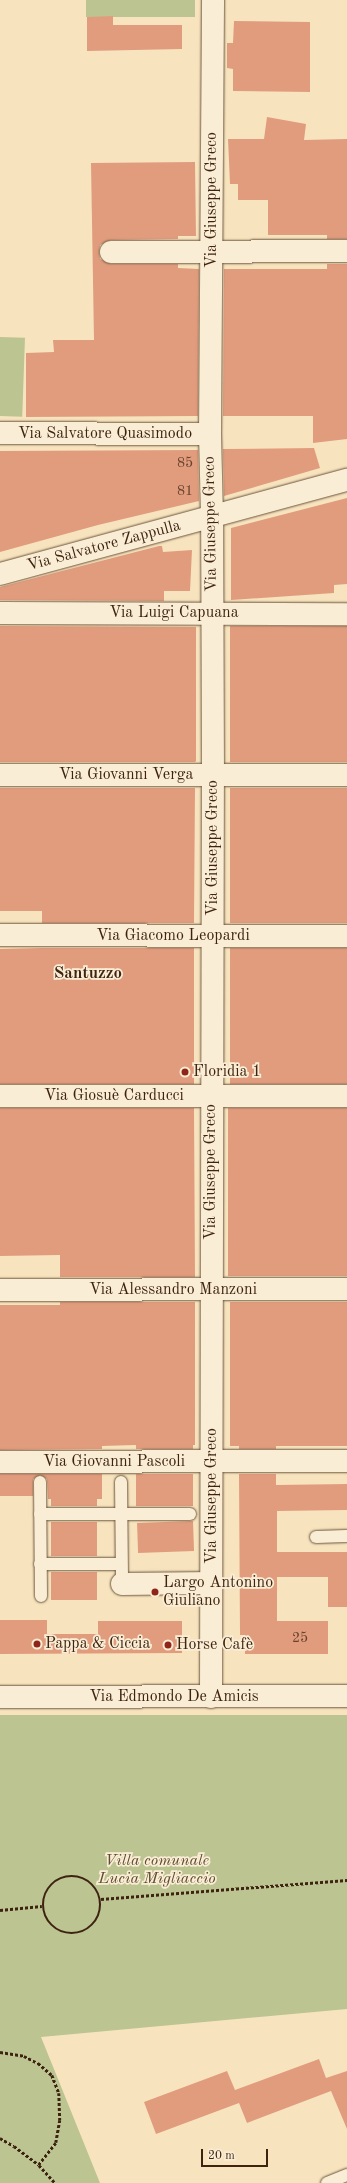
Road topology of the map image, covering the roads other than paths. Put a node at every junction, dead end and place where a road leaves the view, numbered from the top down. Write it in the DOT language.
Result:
graph roads {
  1 [pos="213,0"];
  2 [pos="347,251"];
  3 [pos="111,252"];
  4 [pos="212,252"];
  5 [pos="0,433"];
  6 [pos="210,434"];
  7 [pos="347,480"];
  8 [pos="212,516"];
  9 [pos="0,574"];
  10 [pos="0,613"];
  11 [pos="212,613"];
  12 [pos="347,614"];
  13 [pos="0,775"];
  14 [pos="213,775"];
  15 [pos="347,775"];
  16 [pos="0,935"];
  17 [pos="213,936"];
  18 [pos="347,936"];
  19 [pos="0,1096"];
  20 [pos="211,1096"];
  21 [pos="347,1096"];
  22 [pos="212,1289"];
  23 [pos="347,1289"];
  24 [pos="0,1290"];
  25 [pos="212,1461"];
  26 [pos="347,1461"];
  27 [pos="0,1462"];
  28 [pos="40,1482"];
  29 [pos="120,1482"];
  30 [pos="40,1514"];
  31 [pos="121,1514"];
  32 [pos="190,1514"];
  33 [pos="347,1536"];
  34 [pos="316,1537"];
  35 [pos="40,1564"];
  36 [pos="121,1574"];
  37 [pos="212,1583"];
  38 [pos="41,1596"];
  39 [pos="212,1696"];
  40 [pos="347,1696"];
  41 [pos="0,1697"];
  42 [pos="347,2176"];
  43 [pos="327,2183"];
  1 -- 4 [label="street, Via Giuseppe Greco"];
  2 -- 4 [label="street"];
  3 -- 4 [label="street"];
  4 -- 6 [label="street, Via Giuseppe Greco"];
  5 -- 6 [label="street, Via Salvatore Quasimodo"];
  6 -- 8 [label="street, Via Giuseppe Greco"];
  7 -- 8 [label="street, Via Salvatore Zappulla"];
  8 -- 9 [label="street, Via Salvatore Zappulla"];
  8 -- 11 [label="street, Via Giuseppe Greco"];
  10 -- 11 [label="street, Via Luigi Capuana"];
  11 -- 12 [label="street, Via Luigi Capuana"];
  11 -- 14 [label="street, Via Giuseppe Greco"];
  13 -- 14 [label="street, Via Giovanni Verga"];
  14 -- 15 [label="street, Via Giovanni Verga"];
  14 -- 17 [label="street, Via Giuseppe Greco"];
  16 -- 17 [label="street, Via Giacomo Leopardi"];
  17 -- 18 [label="street, Via Giacomo Leopardi"];
  17 -- 20 [label="street, Via Giuseppe Greco"];
  19 -- 20 [label="street, Via Giosuè Carducci"];
  20 -- 21 [label="street, Via Giosuè Carducci"];
  20 -- 22 [label="street, Via Giuseppe Greco"];
  22 -- 23 [label="street, Via Alessandro Manzoni"];
  22 -- 24 [label="street, Via Alessandro Manzoni"];
  22 -- 25 [label="street, Via Giuseppe Greco"];
  25 -- 26 [label="street, Via Giovanni Pascoli"];
  25 -- 27 [label="street, Via Giovanni Pascoli"];
  25 -- 37 [label="street, Via Giuseppe Greco"];
  28 -- 30 [label="lane"];
  29 -- 31 [label="lane"];
  30 -- 31 [label="lane"];
  30 -- 35 [label="lane"];
  31 -- 32 [label="lane"];
  31 -- 36 [label="lane"];
  33 -- 34 [label="lane"];
  35 -- 36 [label="lane"];
  35 -- 38 [label="lane"];
  36 -- 37 [label="street"];
  37 -- 39 [label="street, Via Giuseppe Greco"];
  39 -- 40 [label="street, Via Edmondo De Amicis"];
  39 -- 41 [label="street, Via Edmondo De Amicis"];
  42 -- 43 [label="lane"];
}
